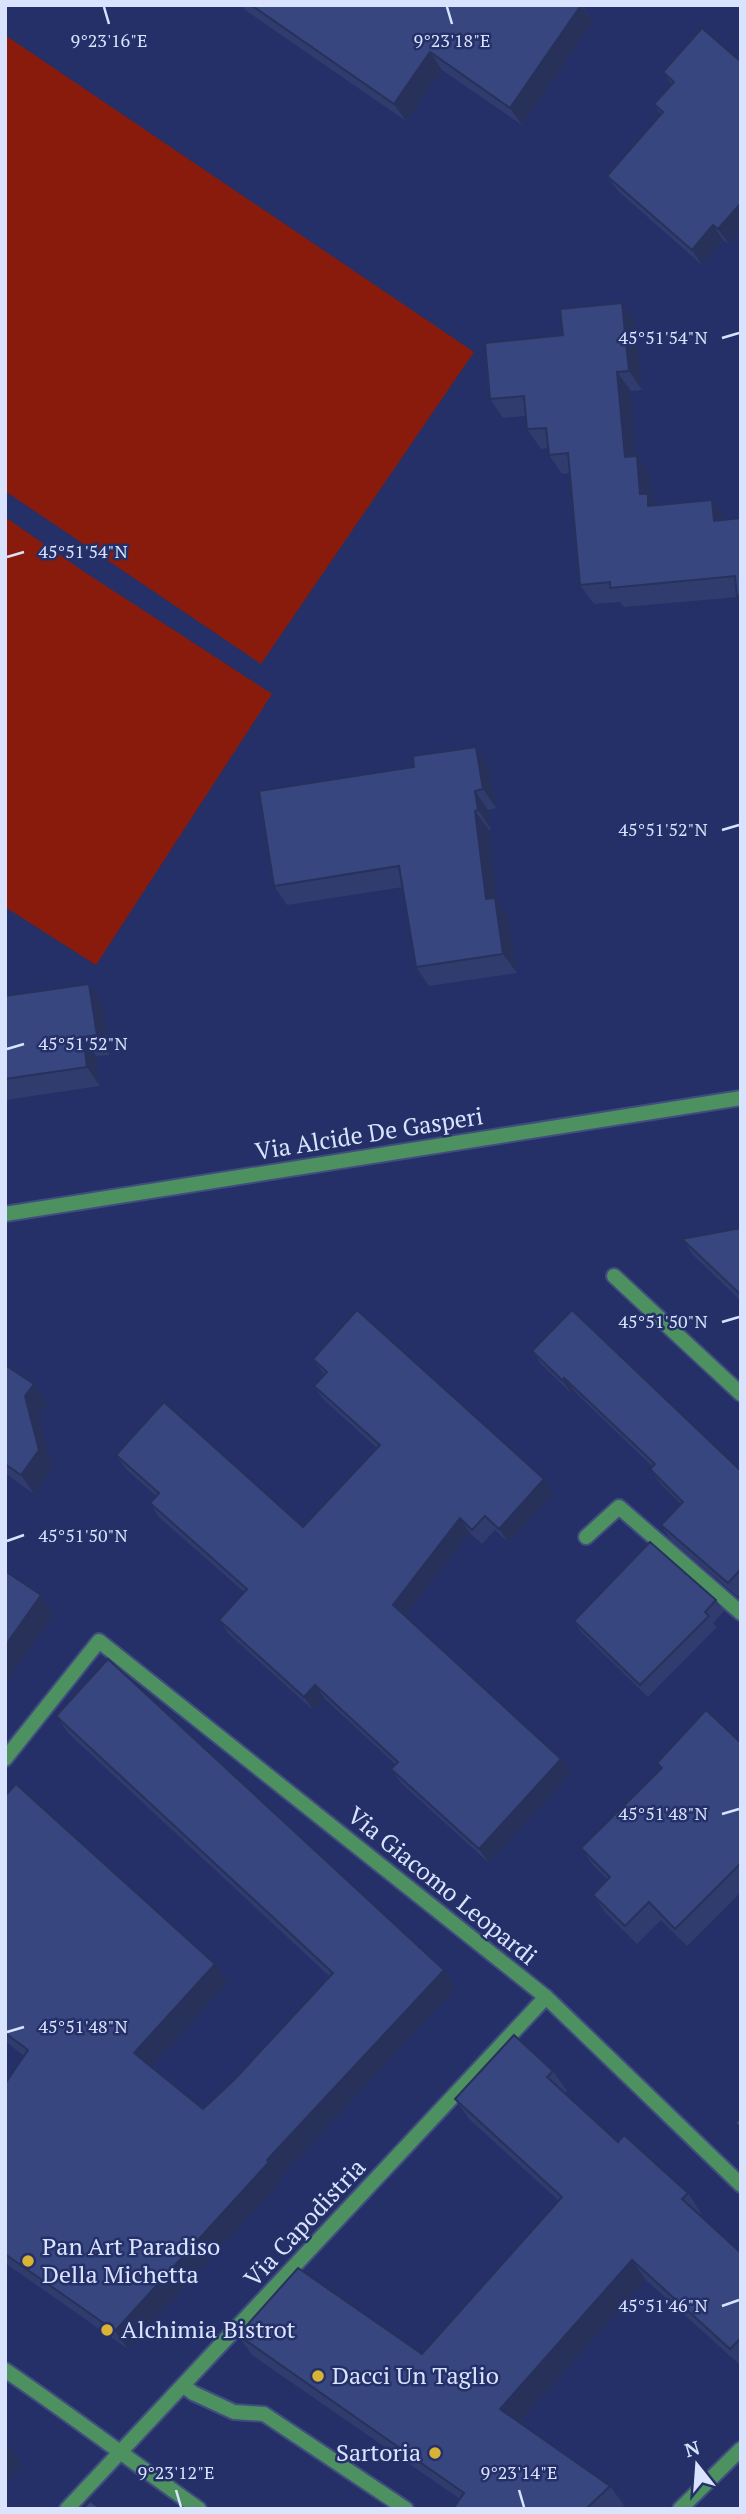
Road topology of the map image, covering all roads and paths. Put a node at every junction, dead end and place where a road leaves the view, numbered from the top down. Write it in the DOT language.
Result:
graph roads {
  1 [pos="741,1098"];
  2 [pos="5,1214"];
  3 [pos="614,1276"];
  4 [pos="741,1394"];
  5 [pos="586,1537"];
  6 [pos="741,1613"];
  7 [pos="5,1759"];
  8 [pos="546,1997"];
  9 [pos="741,2185"];
  10 [pos="5,2371"];
  11 [pos="184,2386"];
  12 [pos="741,2449"];
  13 [pos="120,2454"];
  14 [pos="67,2509"];
  15 [pos="199,2509"];
  16 [pos="406,2509"];
  17 [pos="680,2509"];
  1 -- 2 [label="street, Via Alcide De Gasperi"];
  3 -- 4 [label="street"];
  5 -- 6 [label="street"];
  7 -- 8 [label="street, Via Giacomo Leopardi"];
  8 -- 9 [label="street, Via Giacomo Leopardi"];
  8 -- 11 [label="street, Via Capodistria"];
  10 -- 13 [label="street"];
  11 -- 13 [label="street, Via Capodistria"];
  11 -- 16 [label="street"];
  12 -- 17 [label="street"];
  13 -- 14 [label="street, Via Capodistria"];
  13 -- 15 [label="street"];
}
